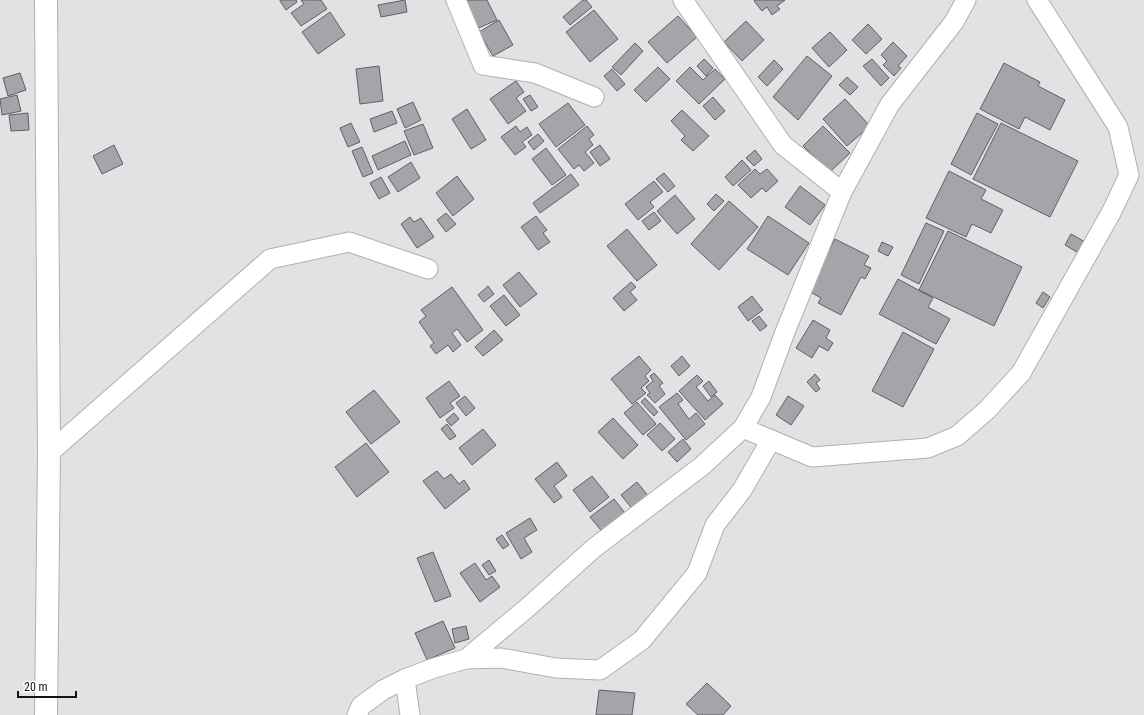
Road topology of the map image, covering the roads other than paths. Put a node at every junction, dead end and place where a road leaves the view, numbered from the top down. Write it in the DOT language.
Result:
graph roads {
  1 [pos="46,0"];
  2 [pos="456,0"];
  3 [pos="683,0"];
  4 [pos="1037,0"];
  5 [pos="964,1"];
  6 [pos="594,97"];
  7 [pos="1136,172"];
  8 [pos="842,192"];
  9 [pos="428,269"];
  10 [pos="743,428"];
  11 [pos="771,440"];
  12 [pos="49,453"];
  13 [pos="466,658"];
  14 [pos="405,679"];
  15 [pos="46,715"];
  16 [pos="358,715"];
  17 [pos="410,715"];
  1 -- 12 [label="street"];
  2 -- 6 [label="street"];
  3 -- 8 [label="street"];
  4 -- 7 [label="street"];
  5 -- 8 [label="street"];
  7 -- 11 [label="street"];
  8 -- 10 [label="street"];
  9 -- 12 [label="street"];
  10 -- 11 [label="street"];
  10 -- 13 [label="street"];
  11 -- 13 [label="street"];
  12 -- 15 [label="street"];
  13 -- 14 [label="street"];
  14 -- 16 [label="street"];
  14 -- 17 [label="street"];
}
